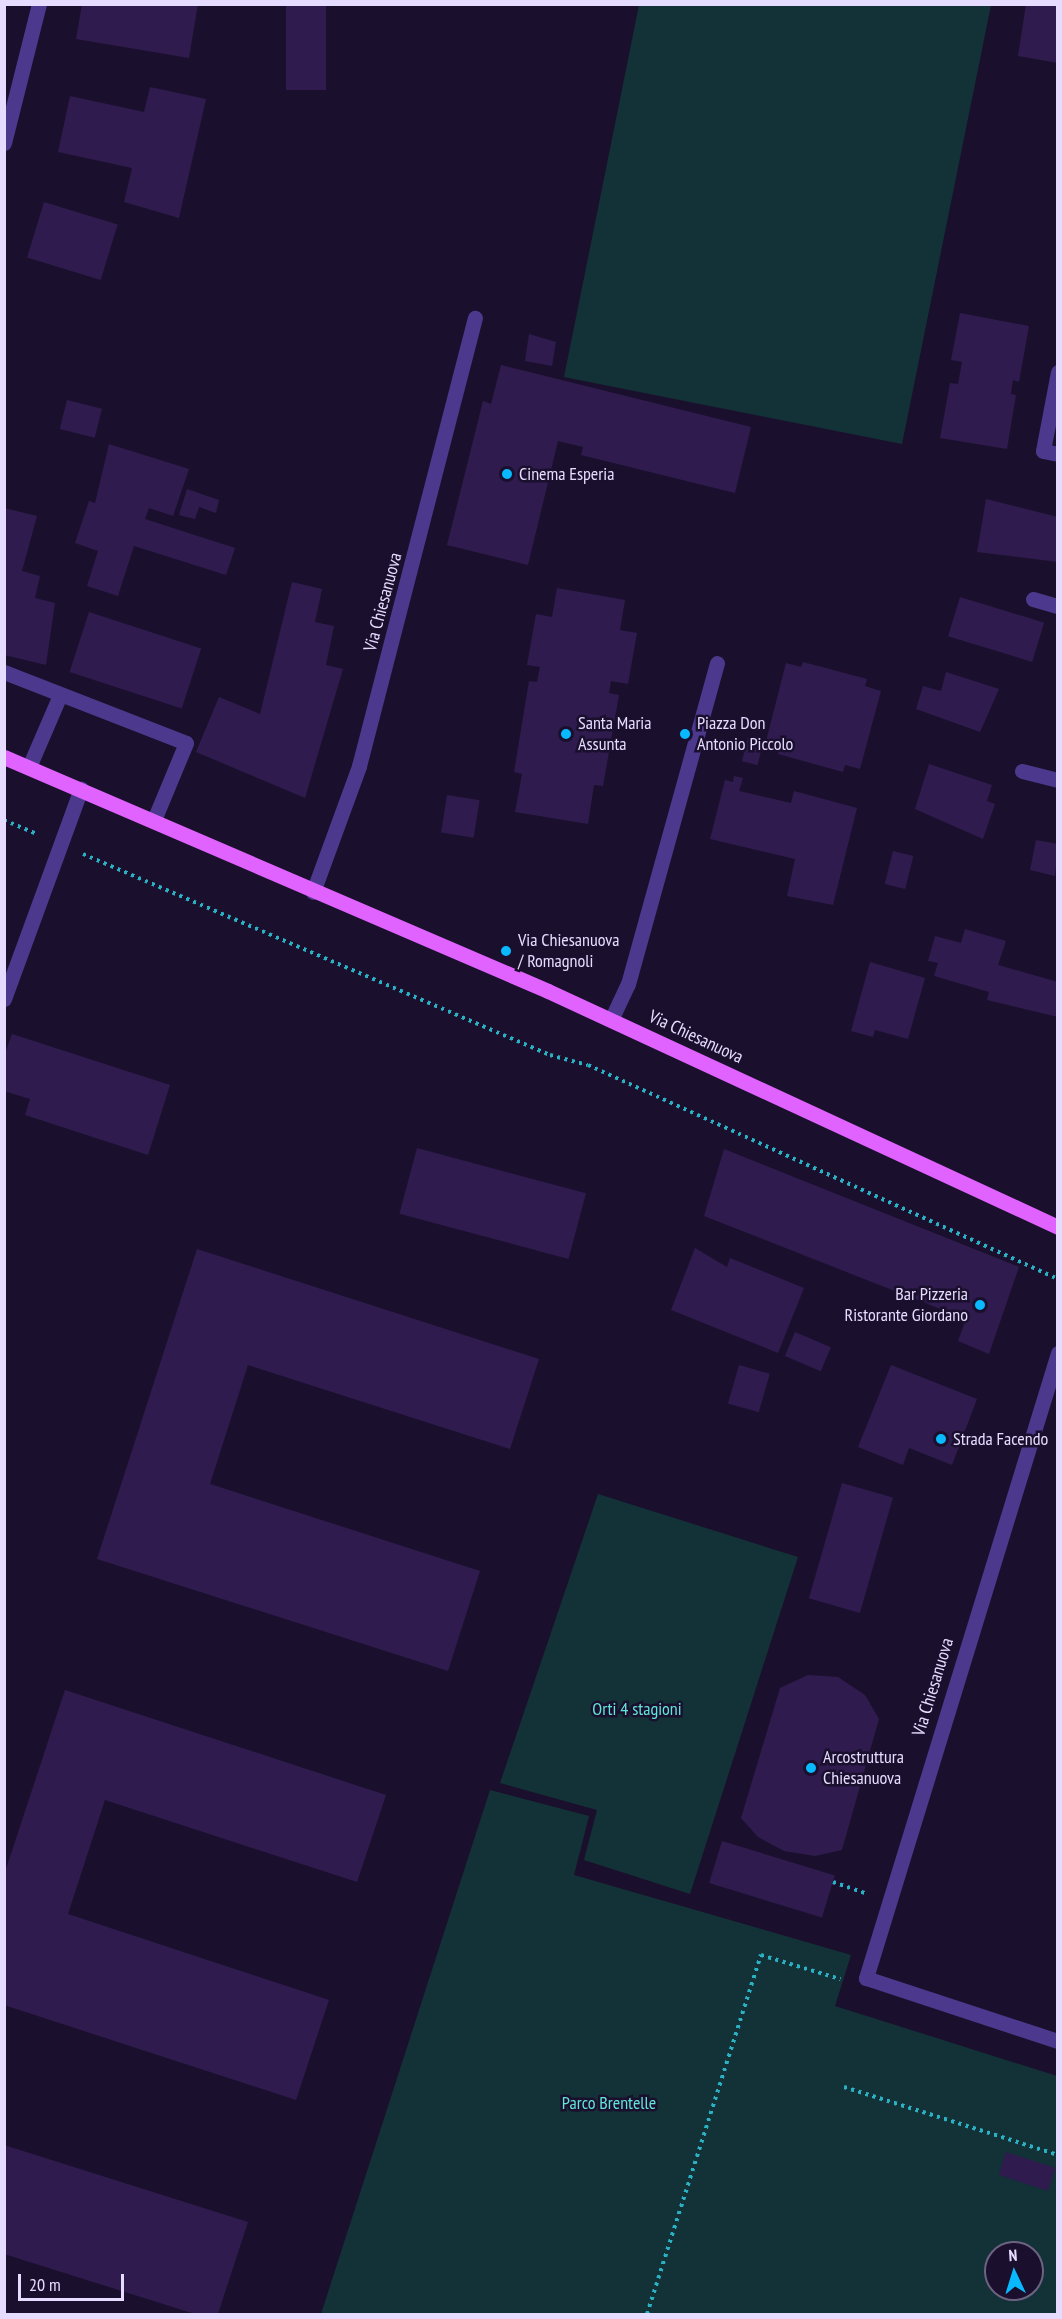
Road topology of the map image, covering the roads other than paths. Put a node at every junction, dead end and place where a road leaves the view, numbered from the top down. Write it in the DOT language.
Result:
graph roads {
  1 [pos="39,4"];
  2 [pos="4,143"];
  3 [pos="475,318"];
  4 [pos="1058,372"];
  5 [pos="1058,454"];
  6 [pos="1033,599"];
  7 [pos="1058,606"];
  8 [pos="717,663"];
  9 [pos="4,672"];
  10 [pos="60,695"];
  11 [pos="4,757"];
  12 [pos="29,767"];
  13 [pos="1022,771"];
  14 [pos="1058,780"];
  15 [pos="81,789"];
  16 [pos="154,820"];
  17 [pos="313,892"];
  18 [pos="4,999"];
  19 [pos="611,1020"];
  20 [pos="1058,1227"];
  21 [pos="1058,1353"];
  22 [pos="1058,2041"];
  1 -- 2 [label="street"];
  3 -- 17 [label="street, Via Chiesanuova"];
  4 -- 5 [label="street"];
  6 -- 7 [label="street"];
  8 -- 19 [label="street"];
  9 -- 10 [label="street"];
  10 -- 12 [label="street"];
  10 -- 16 [label="street"];
  11 -- 12 [label="main road, Via Chiesanuova"];
  12 -- 15 [label="main road, Via Chiesanuova"];
  13 -- 14 [label="street"];
  15 -- 16 [label="main road, Via Chiesanuova"];
  15 -- 18 [label="street"];
  16 -- 17 [label="main road, Via Chiesanuova"];
  17 -- 19 [label="main road, Via Chiesanuova"];
  19 -- 20 [label="main road, Via Chiesanuova"];
  21 -- 22 [label="street, Via Chiesanuova"];
}
